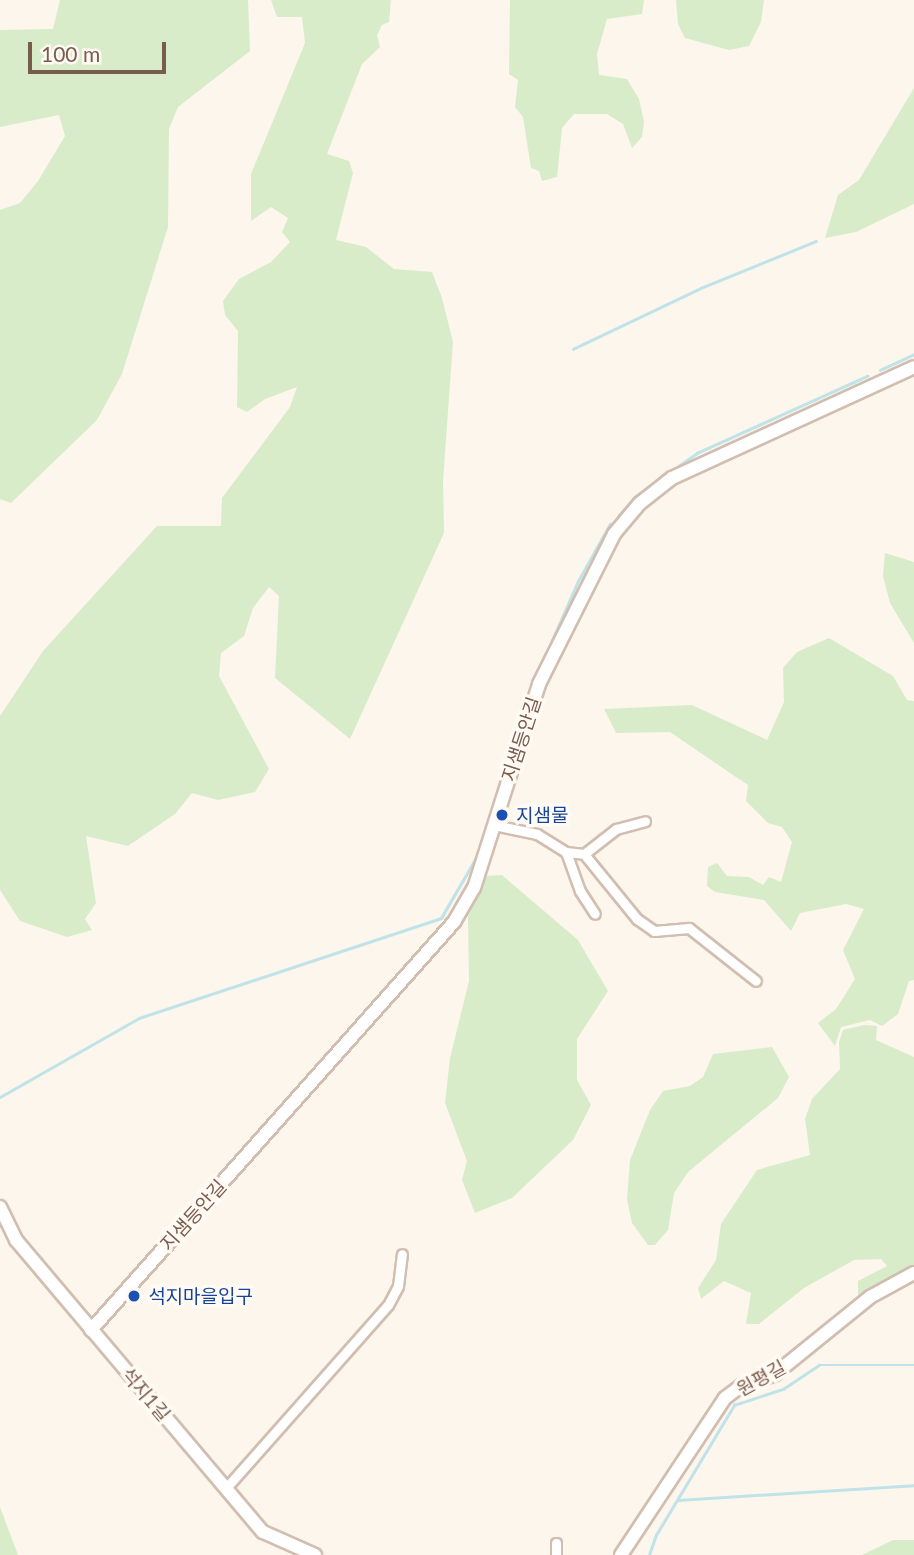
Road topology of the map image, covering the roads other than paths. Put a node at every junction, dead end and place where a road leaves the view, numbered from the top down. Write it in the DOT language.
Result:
graph roads {
  1 [pos="914,367"];
  2 [pos="645,821"];
  3 [pos="494,825"];
  4 [pos="566,852"];
  5 [pos="584,854"];
  6 [pos="595,914"];
  7 [pos="756,981"];
  8 [pos="0,1207"];
  9 [pos="402,1255"];
  10 [pos="914,1273"];
  11 [pos="91,1329"];
  12 [pos="226,1488"];
  13 [pos="556,1543"];
  14 [pos="315,1555"];
  15 [pos="556,1555"];
  16 [pos="621,1555"];
  1 -- 3 [label="street, 지샘등안길"];
  2 -- 5 [label="street"];
  3 -- 4 [label="street"];
  3 -- 11 [label="street, 지샘등안길"];
  4 -- 5 [label="street"];
  4 -- 6 [label="street"];
  5 -- 7 [label="street"];
  8 -- 11 [label="street, 석지1길"];
  9 -- 12 [label="street"];
  10 -- 16 [label="street, 원평길"];
  11 -- 12 [label="street, 석지1길"];
  12 -- 14 [label="street, 석지1길"];
  13 -- 15 [label="street"];
}
